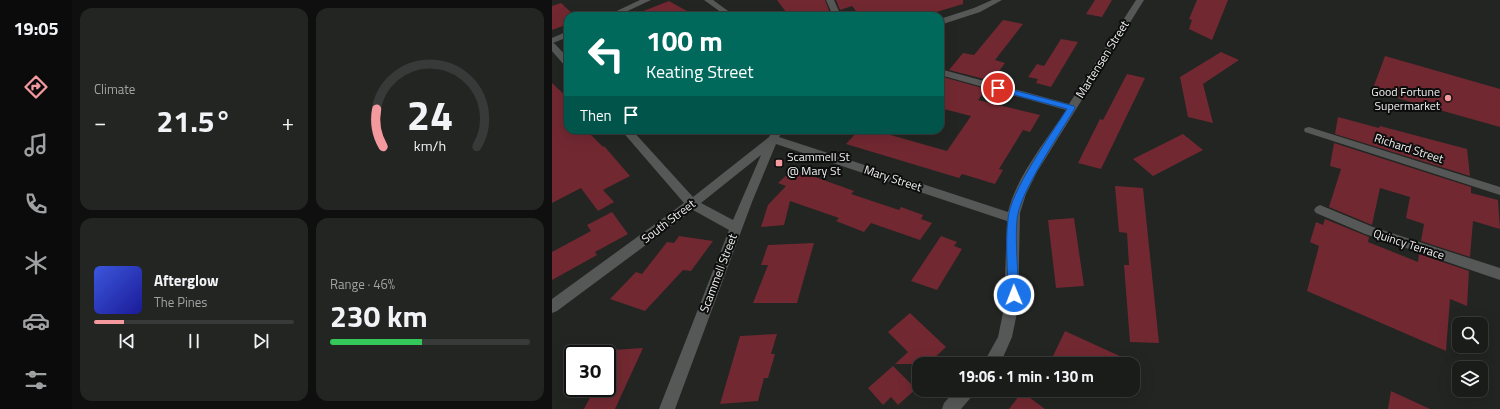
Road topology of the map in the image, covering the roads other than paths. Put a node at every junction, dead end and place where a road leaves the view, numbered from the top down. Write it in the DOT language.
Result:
graph roads {
  1 [pos="647,0"];
  2 [pos="708,0"];
  3 [pos="830,0"];
  4 [pos="998,0"];
  5 [pos="1140,0"];
  6 [pos="619,12"];
  7 [pos="725,12"];
  8 [pos="835,12"];
  9 [pos="944,21"];
  10 [pos="564,36"];
  11 [pos="552,41"];
  12 [pos="552,46"];
  13 [pos="564,60"];
  14 [pos="944,73"];
  15 [pos="1071,108"];
  16 [pos="1309,130"];
  17 [pos="630,134"];
  18 [pos="776,134"];
  19 [pos="1500,191"];
  20 [pos="692,204"];
  21 [pos="1320,210"];
  22 [pos="1012,218"];
  23 [pos="736,228"];
  24 [pos="1500,274"];
  25 [pos="552,307"];
  26 [pos="995,357"];
  27 [pos="961,397"];
  28 [pos="667,409"];
  29 [pos="950,409"];
  1 -- 6 [label="street"];
  2 -- 7 [label="street"];
  3 -- 8 [label="street"];
  4 -- 9 [label="street"];
  5 -- 15 [label="street, Martensen Street"];
  10 -- 11 [label="street"];
  12 -- 13 [label="street"];
  14 -- 15 [label="street"];
  15 -- 22 [label="street, Martensen Street"];
  16 -- 19 [label="street, Richard Street"];
  17 -- 20 [label="street"];
  18 -- 20 [label="street, South Street"];
  18 -- 22 [label="street, Mary Street"];
  18 -- 23 [label="street, Scammell Street"];
  20 -- 23 [label="street"];
  20 -- 25 [label="street, South Street"];
  21 -- 24 [label="street, Quincy Terrace"];
  22 -- 26 [label="street, Martensen Street"];
  23 -- 28 [label="street, Scammell Street"];
  27 -- 29 [label="street"];
}
